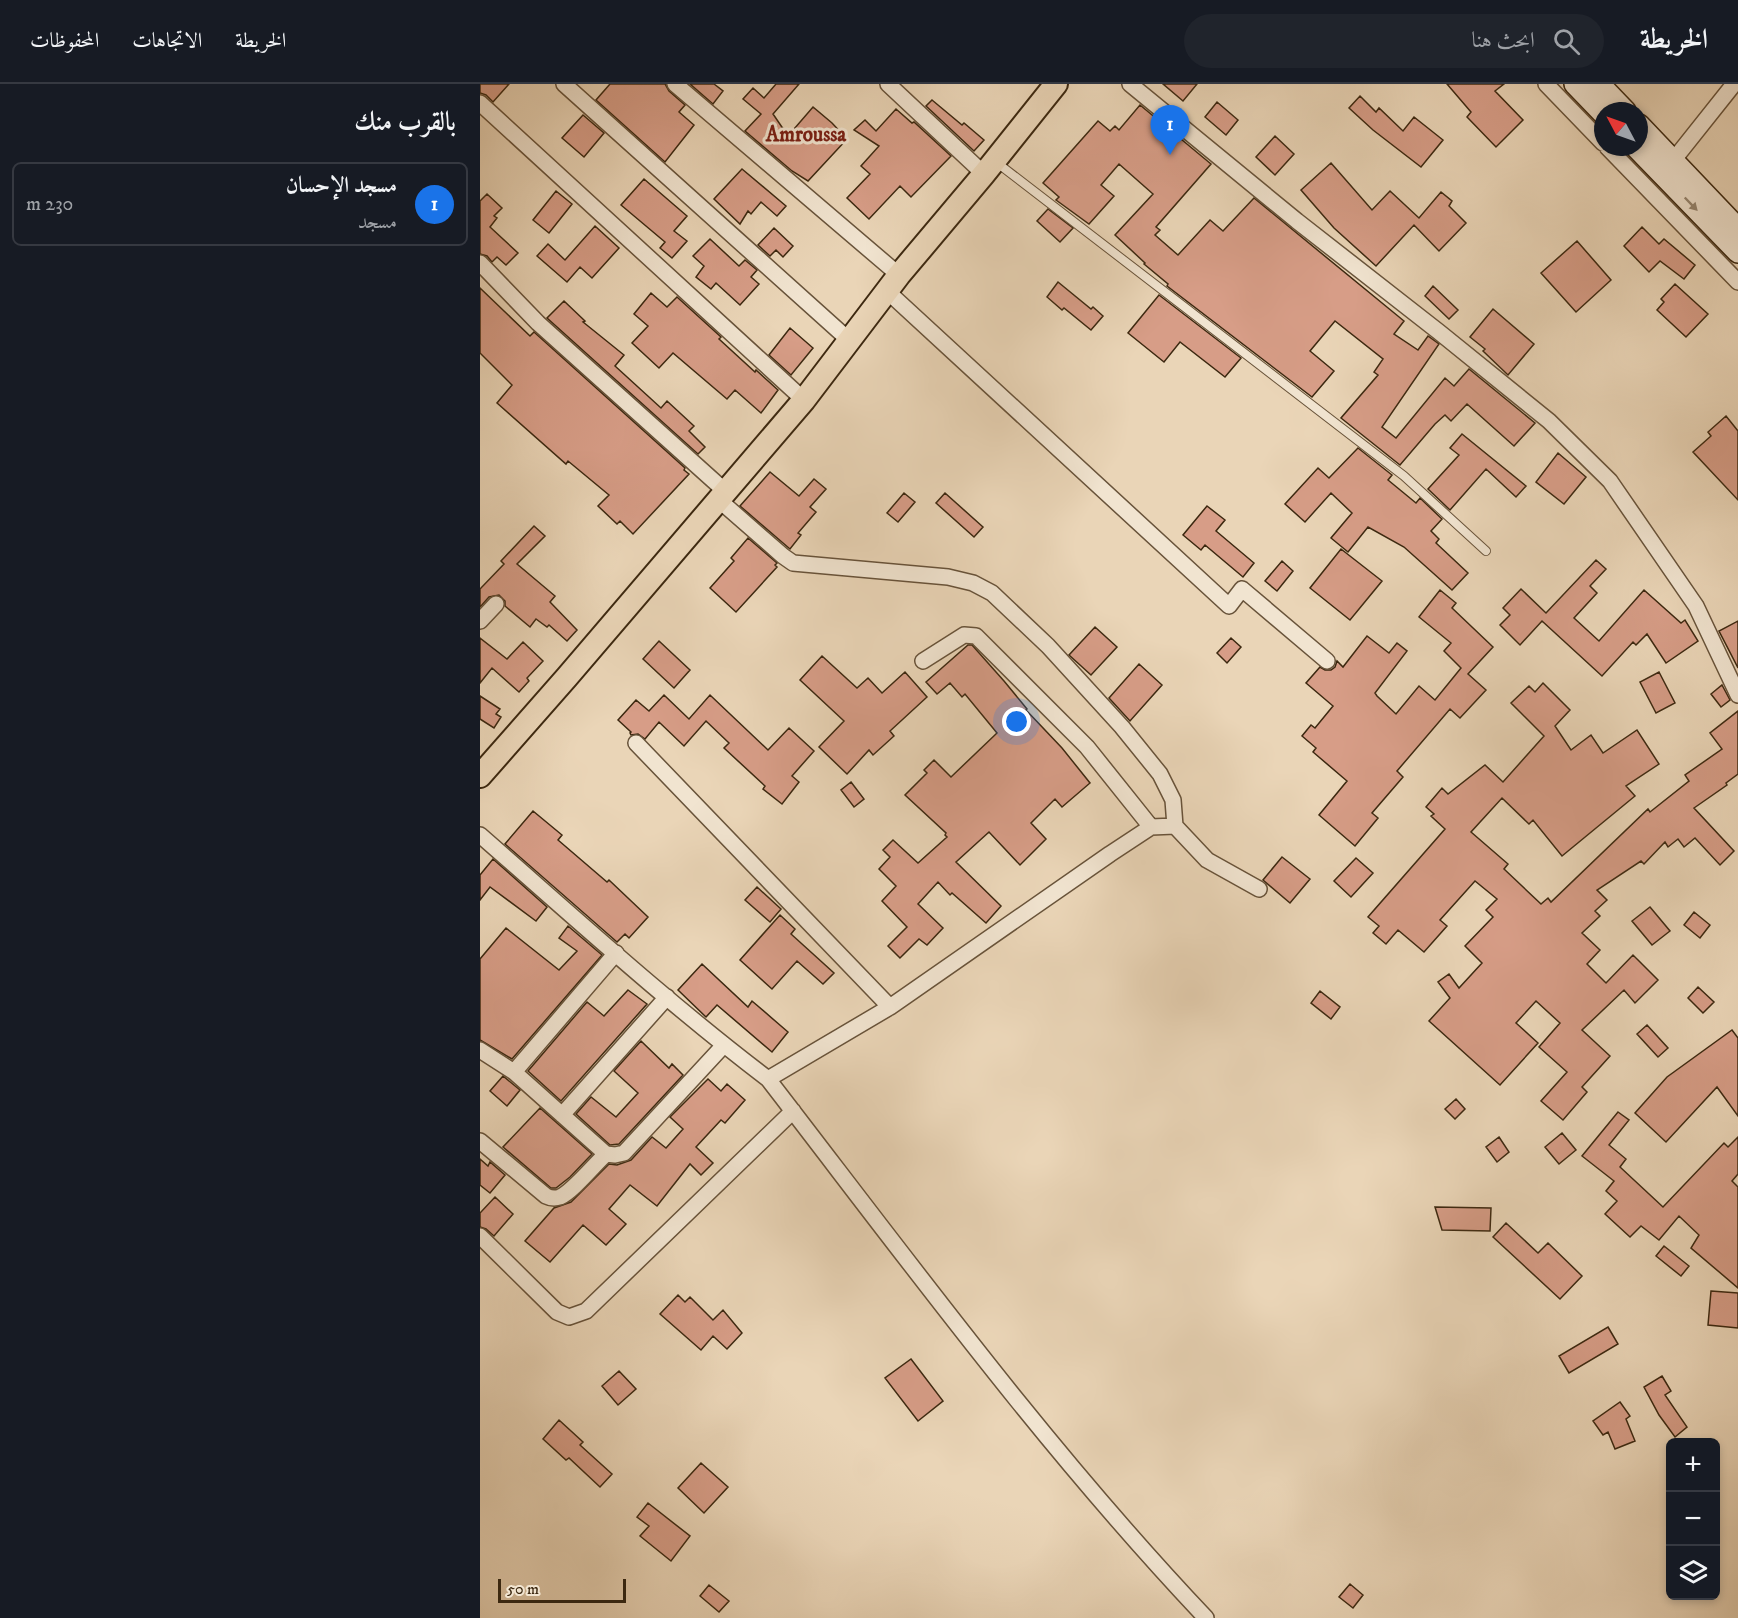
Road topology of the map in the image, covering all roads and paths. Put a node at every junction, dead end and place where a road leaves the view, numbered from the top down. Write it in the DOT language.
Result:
graph roads {
  1 [pos="564,84"];
  2 [pos="675,84"];
  3 [pos="888,84"];
  4 [pos="1056,84"];
  5 [pos="1130,84"];
  6 [pos="1545,84"];
  7 [pos="1575,84"];
  8 [pos="1599,84"];
  9 [pos="1734,84"];
  10 [pos="1616,102"];
  11 [pos="480,103"];
  12 [pos="1594,104"];
  13 [pos="1594,134"];
  14 [pos="1648,138"];
  15 [pos="1648,155"];
  16 [pos="1616,156"];
  17 [pos="989,167"];
  18 [pos="1667,167"];
  19 [pos="1738,229"];
  20 [pos="1738,252"];
  21 [pos="480,263"];
  22 [pos="1738,282"];
  23 [pos="893,283"];
  24 [pos="850,340"];
  25 [pos="804,400"];
  26 [pos="722,495"];
  27 [pos="1486,551"];
  28 [pos="496,604"];
  29 [pos="480,621"];
  30 [pos="923,661"];
  31 [pos="1327,661"];
  32 [pos="1738,694"];
  33 [pos="636,743"];
  34 [pos="480,776"];
  35 [pos="1175,826"];
  36 [pos="1151,827"];
  37 [pos="480,836"];
  38 [pos="1258,889"];
  39 [pos="616,953"];
  40 [pos="667,997"];
  41 [pos="890,1006"];
  42 [pos="724,1045"];
  43 [pos="480,1050"];
  44 [pos="514,1072"];
  45 [pos="768,1079"];
  46 [pos="793,1112"];
  47 [pos="562,1115"];
  48 [pos="480,1141"];
  49 [pos="606,1154"];
  50 [pos="480,1236"];
  51 [pos="1206,1618"];
  1 -- 24 [label="street"];
  2 -- 23 [label="street"];
  3 -- 17 [label="street"];
  4 -- 17 [label="main road"];
  5 -- 32 [label="street"];
  6 -- 13 [label="street"];
  7 -- 12 [label="street"];
  8 -- 10 [label="street"];
  9 -- 18 [label="street"];
  11 -- 25 [label="street"];
  14 -- 18 [label="street"];
  15 -- 18 [label="street"];
  16 -- 22 [label="street"];
  17 -- 23 [label="main road"];
  17 -- 27 [label="lane"];
  18 -- 19 [label="street"];
  18 -- 20 [label="street, one-way"];
  21 -- 26 [label="street"];
  23 -- 24 [label="main road"];
  23 -- 31 [label="street"];
  24 -- 25 [label="main road"];
  25 -- 26 [label="main road"];
  26 -- 34 [label="main road"];
  26 -- 35 [label="street"];
  28 -- 29 [label="street"];
  30 -- 36 [label="street"];
  33 -- 41 [label="street"];
  35 -- 36 [label="street"];
  35 -- 38 [label="street"];
  36 -- 41 [label="street"];
  37 -- 39 [label="street"];
  39 -- 40 [label="street"];
  39 -- 44 [label="street"];
  40 -- 42 [label="street"];
  40 -- 47 [label="street"];
  41 -- 45 [label="street"];
  42 -- 45 [label="street"];
  42 -- 49 [label="street"];
  43 -- 44 [label="street"];
  44 -- 47 [label="street"];
  45 -- 46 [label="street"];
  46 -- 50 [label="street"];
  46 -- 51 [label="street"];
  47 -- 49 [label="street"];
  48 -- 49 [label="street"];
}
